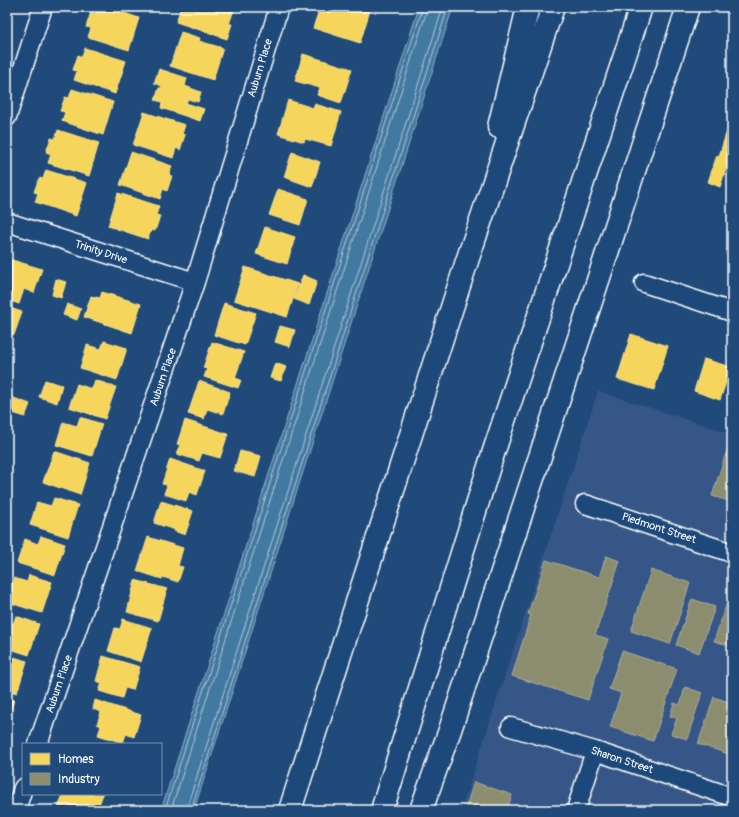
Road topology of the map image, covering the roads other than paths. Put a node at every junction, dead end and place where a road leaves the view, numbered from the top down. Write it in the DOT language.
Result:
graph roads {
  1 [pos="43,7"];
  2 [pos="279,7"];
  3 [pos="528,7"];
  4 [pos="553,7"];
  5 [pos="641,7"];
  6 [pos="688,7"];
  7 [pos="7,117"];
  8 [pos="7,222"];
  9 [pos="467,261"];
  10 [pos="195,282"];
  11 [pos="644,283"];
  12 [pos="732,312"];
  13 [pos="585,504"];
  14 [pos="732,553"];
  15 [pos="511,727"];
  16 [pos="38,743"];
  17 [pos="594,751"];
  18 [pos="22,791"];
  19 [pos="732,797"];
  20 [pos="16,810"];
  21 [pos="290,810"];
  22 [pos="382,810"];
  23 [pos="421,810"];
  24 [pos="576,810"];
  1 -- 7 [label="street"];
  2 -- 10 [label="street, Auburn Place"];
  3 -- 9 [label="highway"];
  4 -- 9 [label="highway"];
  5 -- 22 [label="highway"];
  6 -- 23 [label="highway"];
  8 -- 10 [label="street, Trinity Drive"];
  9 -- 21 [label="highway"];
  10 -- 16 [label="street, Auburn Place"];
  11 -- 12 [label="street"];
  13 -- 14 [label="street, Piedmont Street"];
  15 -- 17 [label="street, Sharon Street"];
  17 -- 19 [label="street, Sharon Street"];
  17 -- 24 [label="street"];
  18 -- 20 [label="street"];
}
